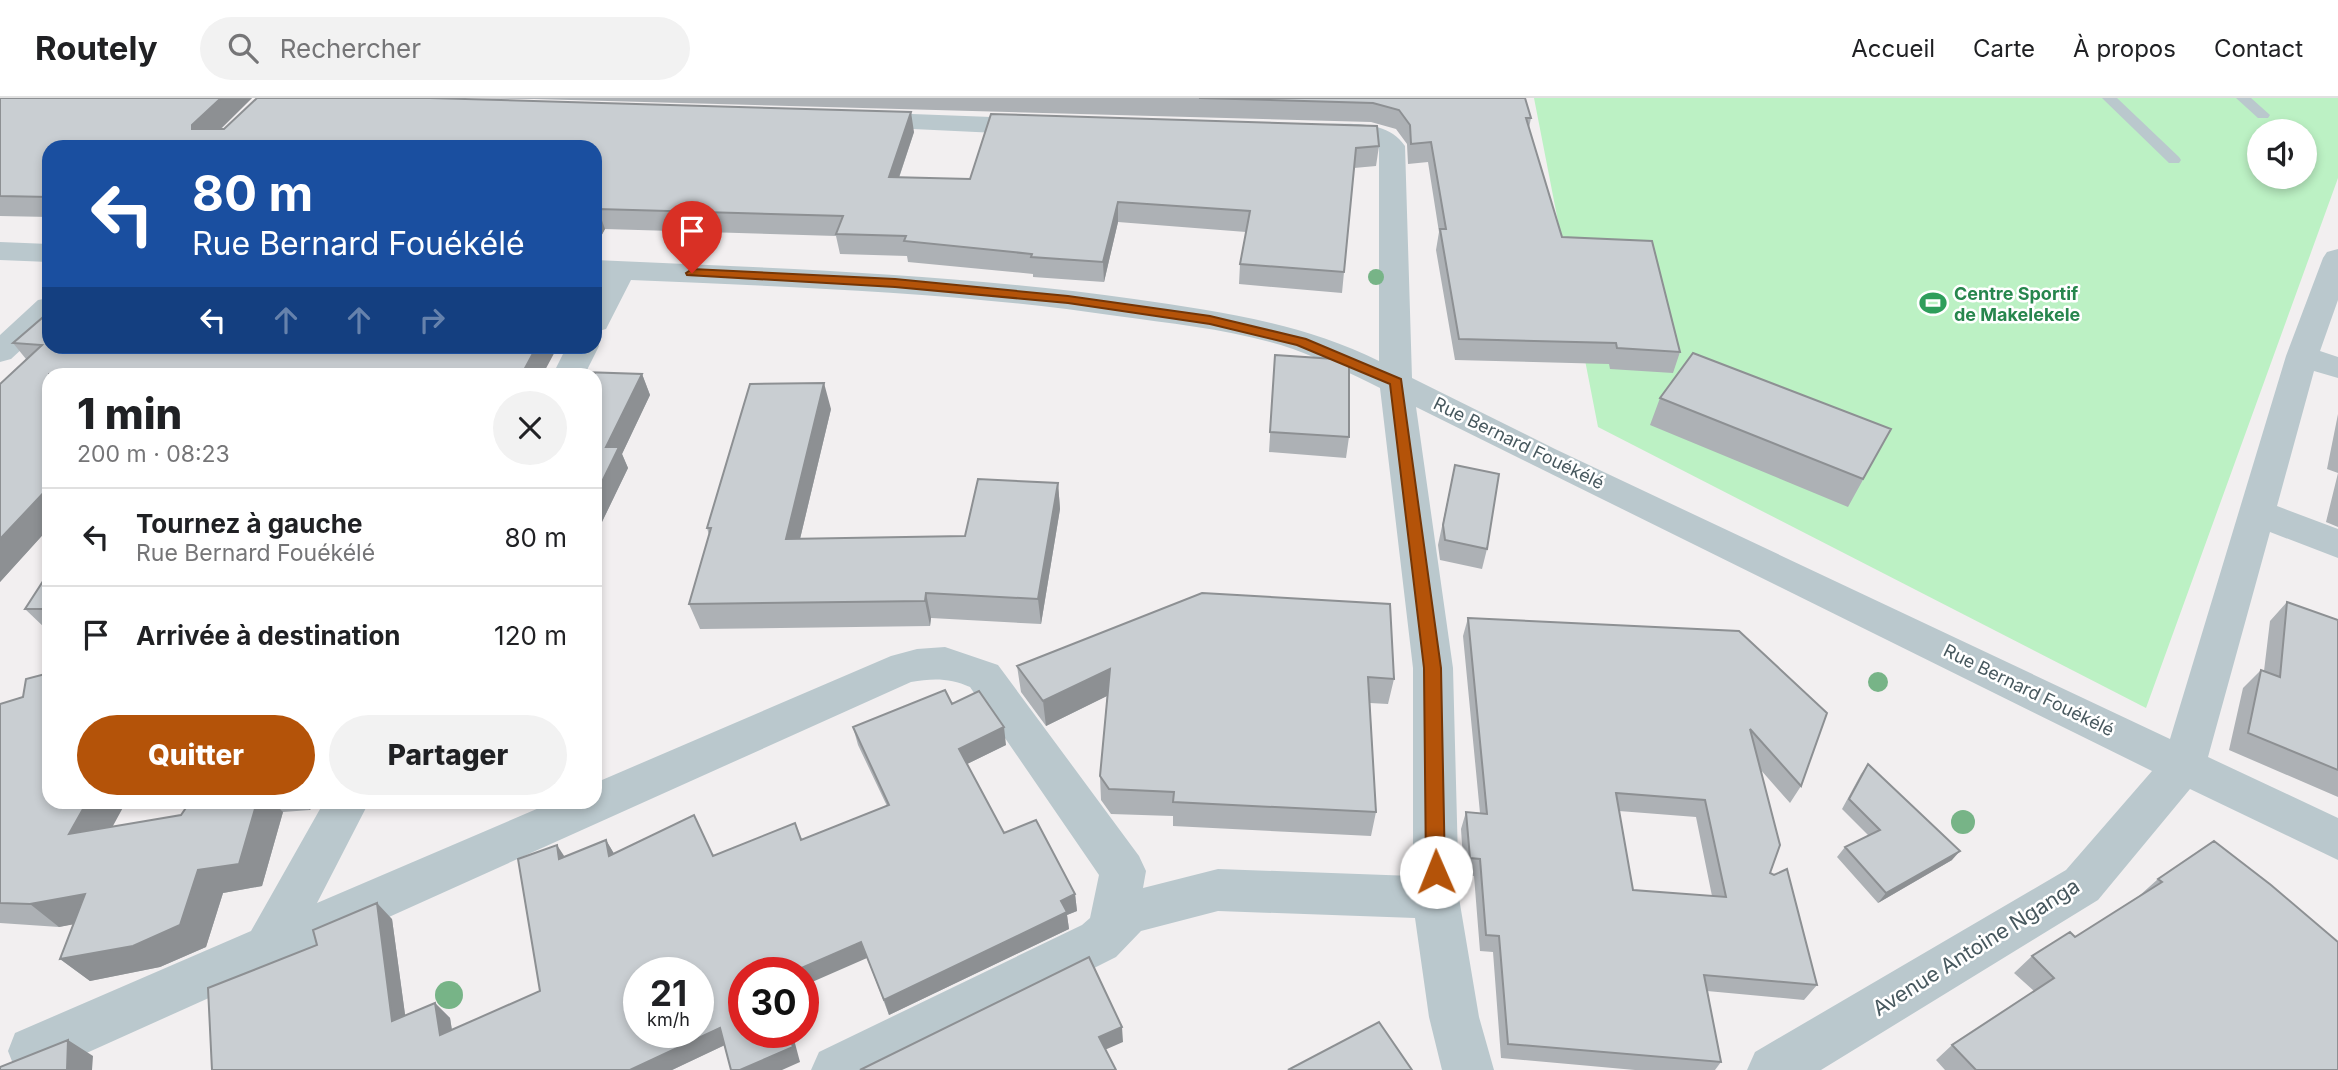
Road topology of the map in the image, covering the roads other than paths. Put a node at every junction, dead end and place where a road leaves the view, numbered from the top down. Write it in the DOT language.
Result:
graph roads {
  1 [pos="2109,98"];
  2 [pos="2243,98"];
  3 [pos="920,110"];
  4 [pos="2263,115"];
  5 [pos="832,119"];
  6 [pos="1065,128"];
  7 [pos="1303,132"];
  8 [pos="2174,160"];
  9 [pos="0,251"];
  10 [pos="42,253"];
  11 [pos="2338,258"];
  12 [pos="608,270"];
  13 [pos="602,294"];
  14 [pos="42,313"];
  15 [pos="0,352"];
  16 [pos="2302,356"];
  17 [pos="2338,368"];
  18 [pos="1396,382"];
  19 [pos="2258,513"];
  20 [pos="2338,544"];
  21 [pos="2184,765"];
  22 [pos="602,800"];
  23 [pos="343,809"];
  24 [pos="582,809"];
  25 [pos="2338,839"];
  26 [pos="1436,898"];
  27 [pos="1112,917"];
  28 [pos="268,947"];
  29 [pos="33,1051"];
  30 [pos="836,1070"];
  31 [pos="1468,1070"];
  32 [pos="1773,1070"];
  1 -- 8 [label="lane"];
  2 -- 4 [label="lane"];
  3 -- 5 [label="street"];
  3 -- 6 [label="street"];
  7 -- 18 [label="street"];
  9 -- 10 [label="street"];
  11 -- 16 [label="street"];
  12 -- 13 [label="street"];
  12 -- 18 [label="street, Rue Bernard Fouékélé"];
  14 -- 15 [label="street"];
  16 -- 17 [label="street"];
  16 -- 19 [label="street"];
  18 -- 21 [label="street, Rue Bernard Fouékélé"];
  18 -- 26 [label="street"];
  19 -- 20 [label="street"];
  19 -- 21 [label="street"];
  21 -- 25 [label="street, Rue Bernard Fouékélé"];
  21 -- 32 [label="street, Avenue Antoine Nganga"];
  22 -- 27 [label="street"];
  23 -- 28 [label="street"];
  24 -- 28 [label="street"];
  26 -- 27 [label="street"];
  26 -- 31 [label="street"];
  27 -- 30 [label="street"];
  28 -- 29 [label="street"];
}
